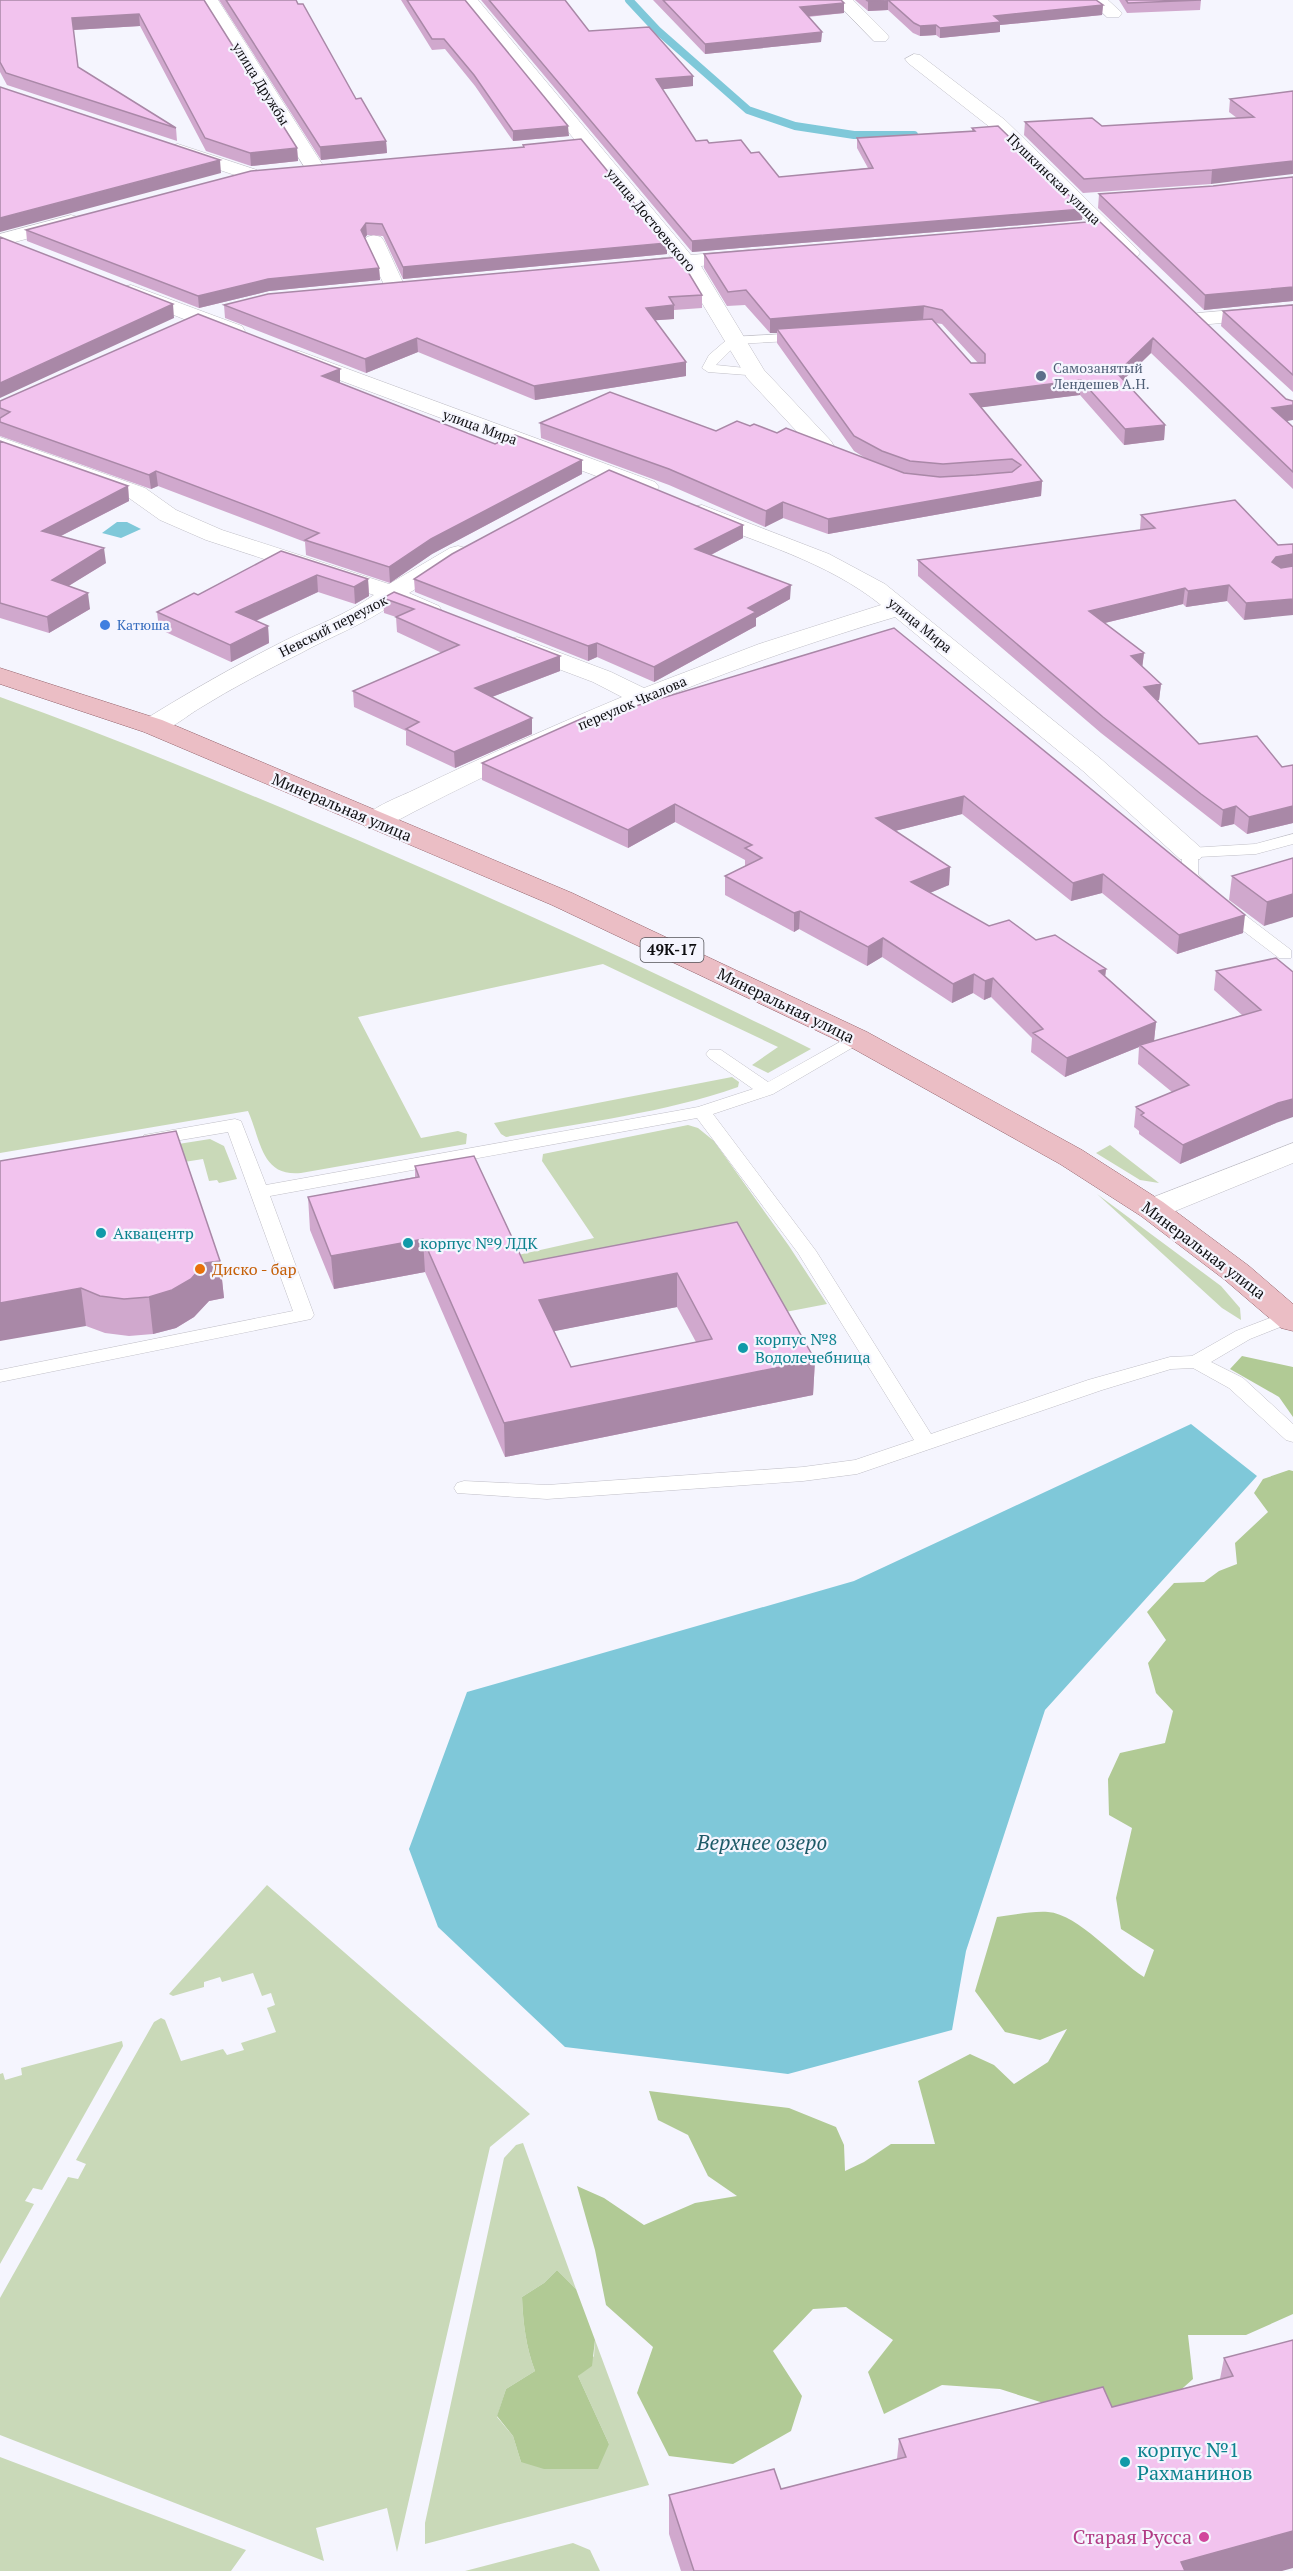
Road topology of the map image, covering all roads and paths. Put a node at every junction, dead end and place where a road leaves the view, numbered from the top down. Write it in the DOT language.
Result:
graph roads {
  1 [pos="209,0"];
  2 [pos="469,0"];
  3 [pos="843,0"];
  4 [pos="1098,0"];
  5 [pos="1113,13"];
  6 [pos="880,37"];
  7 [pos="914,59"];
  8 [pos="587,142"];
  9 [pos="163,145"];
  10 [pos="563,145"];
  11 [pos="338,165"];
  12 [pos="314,167"];
  13 [pos="292,170"];
  14 [pos="271,172"];
  15 [pos="250,174"];
  16 [pos="216,183"];
  17 [pos="1099,200"];
  18 [pos="1077,201"];
  19 [pos="91,215"];
  20 [pos="1103,227"];
  21 [pos="1080,229"];
  22 [pos="0,240"];
  23 [pos="374,241"];
  24 [pos="33,253"];
  25 [pos="764,255"];
  26 [pos="686,261"];
  27 [pos="1143,266"];
  28 [pos="616,267"];
  29 [pos="110,283"];
  30 [pos="418,285"];
  31 [pos="395,287"];
  32 [pos="372,289"];
  33 [pos="1182,304"];
  34 [pos="228,308"];
  35 [pos="1293,311"];
  36 [pos="199,317"];
  37 [pos="1198,319"];
  38 [pos="177,327"];
  39 [pos="1215,335"];
  40 [pos="812,336"];
  41 [pos="734,340"];
  42 [pos="755,374"];
  43 [pos="0,444"];
  44 [pos="827,449"];
  45 [pos="607,473"];
  46 [pos="580,488"];
  47 [pos="482,540"];
  48 [pos="392,595"];
  49 [pos="899,608"];
  50 [pos="453,620"];
  51 [pos="496,636"];
  52 [pos="0,676"];
  53 [pos="642,697"];
  54 [pos="153,726"];
  55 [pos="375,821"];
  56 [pos="1293,839"];
  57 [pos="1190,853"];
  58 [pos="1285,954"];
  59 [pos="856,1038"];
  60 [pos="716,1054"];
  61 [pos="767,1090"];
  62 [pos="702,1112"];
  63 [pos="129,1143"];
  64 [pos="1293,1152"];
  65 [pos="259,1192"];
  66 [pos="1152,1209"];
  67 [pos="1291,1319"];
  68 [pos="1196,1362"];
  69 [pos="0,1376"];
  70 [pos="1293,1435"];
  71 [pos="926,1443"];
  72 [pos="464,1488"];
  1 -- 12 [label="street, улица Дружбы"];
  2 -- 8 [label="street, улица Достоевского"];
  3 -- 6 [label="street"];
  4 -- 5 [label="street"];
  7 -- 18 [label="street, Пушкинская улица"];
  8 -- 10 [label="street"];
  8 -- 26 [label="street, улица Достоевского"];
  9 -- 15 [label="street"];
  11 -- 12 [label="street"];
  12 -- 13 [label="street"];
  14 -- 15 [label="street"];
  15 -- 16 [label="street"];
  17 -- 18 [label="street"];
  18 -- 20 [label="street, Пушкинская улица"];
  19 -- 22 [label="street"];
  20 -- 21 [label="street"];
  20 -- 27 [label="street, Пушкинская улица"];
  22 -- 24 [label="street"];
  23 -- 31 [label="street"];
  25 -- 26 [label="street"];
  26 -- 28 [label="street"];
  26 -- 41 [label="street, улица Достоевского"];
  29 -- 36 [label="street, улица Мира"];
  30 -- 31 [label="street"];
  31 -- 32 [label="street"];
  33 -- 37 [label="street"];
  34 -- 36 [label="street"];
  35 -- 37 [label="street"];
  36 -- 38 [label="street"];
  36 -- 45 [label="street, улица Мира"];
  37 -- 39 [label="street"];
  40 -- 41 [label="lane"];
  41 -- 42 [label="street, улица Достоевского"];
  41 -- 42 [label="lane"];
  42 -- 44 [label="street, улица Достоевского"];
  43 -- 48 [label="street"];
  45 -- 46 [label="street"];
  45 -- 49 [label="street, улица Мира"];
  47 -- 48 [label="street, Невский переулок"];
  48 -- 50 [label="street"];
  48 -- 54 [label="street, Невский переулок"];
  49 -- 53 [label="street, переулок Чкалова"];
  49 -- 57 [label="street, улица Мира"];
  51 -- 53 [label="street"];
  52 -- 54 [label="main road, Минеральная улица / 49К-17"];
  53 -- 55 [label="street, переулок Чкалова"];
  54 -- 55 [label="main road, Минеральная улица / 49К-17"];
  55 -- 59 [label="main road, Минеральная улица / 49К-17"];
  56 -- 57 [label="lane"];
  57 -- 58 [label="lane"];
  59 -- 61 [label="lane"];
  59 -- 66 [label="main road, Минеральная улица / 49К-17"];
  60 -- 61 [label="lane"];
  61 -- 62 [label="lane"];
  62 -- 65 [label="lane"];
  62 -- 71 [label="lane"];
  63 -- 65 [label="lane"];
  64 -- 66 [label="street"];
  65 -- 69 [label="lane"];
  66 -- 67 [label="main road, Минеральная улица / 49К-17"];
  67 -- 68 [label="lane"];
  68 -- 70 [label="lane"];
  68 -- 71 [label="lane"];
  71 -- 72 [label="lane"];
}
